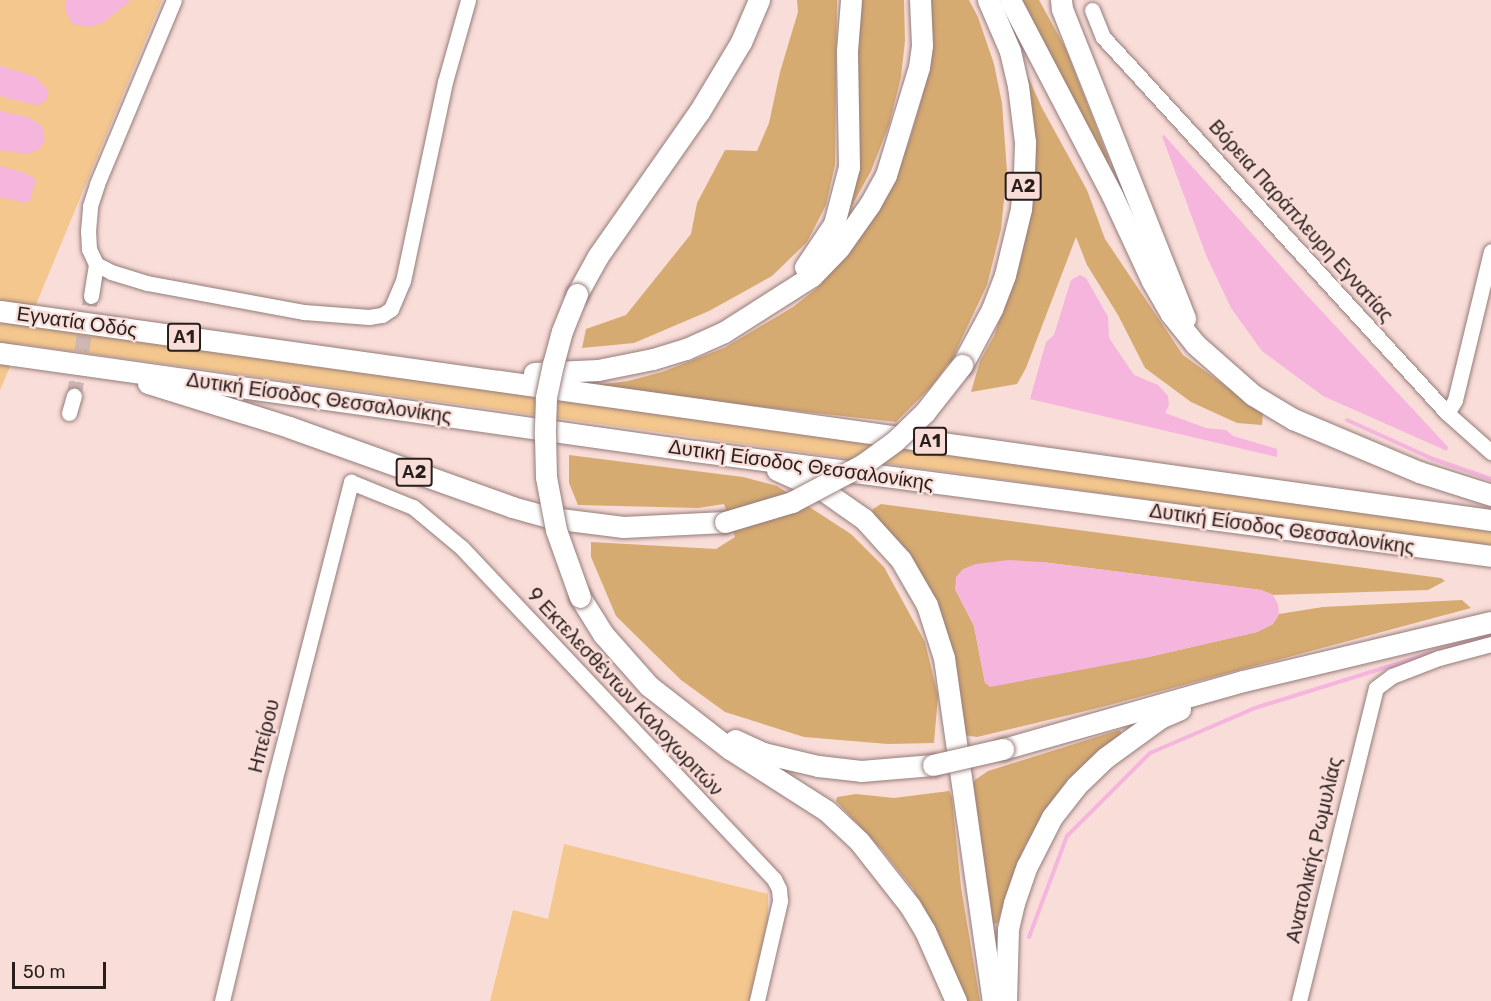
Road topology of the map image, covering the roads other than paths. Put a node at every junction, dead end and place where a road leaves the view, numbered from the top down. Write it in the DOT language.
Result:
graph roads {
  1 [pos="174,0"];
  2 [pos="468,0"];
  3 [pos="759,0"];
  4 [pos="851,0"];
  5 [pos="920,0"];
  6 [pos="988,0"];
  7 [pos="1010,0"];
  8 [pos="1061,0"];
  9 [pos="1092,10"];
  10 [pos="1491,251"];
  11 [pos="96,264"];
  12 [pos="785,293"];
  13 [pos="91,296"];
  14 [pos="0,311"];
  15 [pos="1195,344"];
  16 [pos="0,353"];
  17 [pos="369,363"];
  18 [pos="111,369"];
  19 [pos="74,396"];
  20 [pos="69,413"];
  21 [pos="1447,413"];
  22 [pos="695,451"];
  23 [pos="1491,452"];
  24 [pos="351,482"];
  25 [pos="1491,495"];
  26 [pos="1491,520"];
  27 [pos="1491,556"];
  28 [pos="1491,621"];
  29 [pos="1491,644"];
  30 [pos="1243,681"];
  31 [pos="704,727"];
  32 [pos="222,1001"];
  33 [pos="757,1001"];
  34 [pos="956,1001"];
  35 [pos="993,1001"];
  36 [pos="1006,1001"];
  37 [pos="1299,1001"];
  1 -- 11 [label="street"];
  2 -- 11 [label="street"];
  3 -- 31 [label="highway, bridge"];
  4 -- 12 [label="highway"];
  5 -- 12 [label="highway"];
  6 -- 18 [label="highway, Α2, bridge"];
  7 -- 15 [label="highway"];
  8 -- 15 [label="highway"];
  9 -- 21 [label="street, Βόρεια Παράπλευρη Εγνατίας"];
  10 -- 21 [label="street"];
  11 -- 13 [label="street"];
  12 -- 17 [label="highway"];
  14 -- 17 [label="highway, Εγνατία Οδός / Α1"];
  15 -- 25 [label="highway"];
  16 -- 18 [label="highway, Α1"];
  17 -- 26 [label="highway, Δυτική Είσοδος Θεσσαλονίκης / Α1"];
  18 -- 22 [label="highway, Δυτική Είσοδος Θεσσαλονίκης / Α1"];
  19 -- 20 [label="street"];
  21 -- 23 [label="street, Βόρεια Παράπλευρη Εγνατίας"];
  22 -- 27 [label="highway, Δυτική Είσοδος Θεσσαλονίκης / Α1"];
  22 -- 35 [label="highway"];
  24 -- 32 [label="street, Ηπείρου"];
  24 -- 33 [label="street, 9 Εκτελεσθέντων Καλοχωριτών"];
  28 -- 30 [label="highway"];
  29 -- 37 [label="street, Ανατολικής Ρωμυλίας"];
  30 -- 31 [label="highway, bridge"];
  30 -- 36 [label="highway"];
  31 -- 34 [label="highway"];
}
